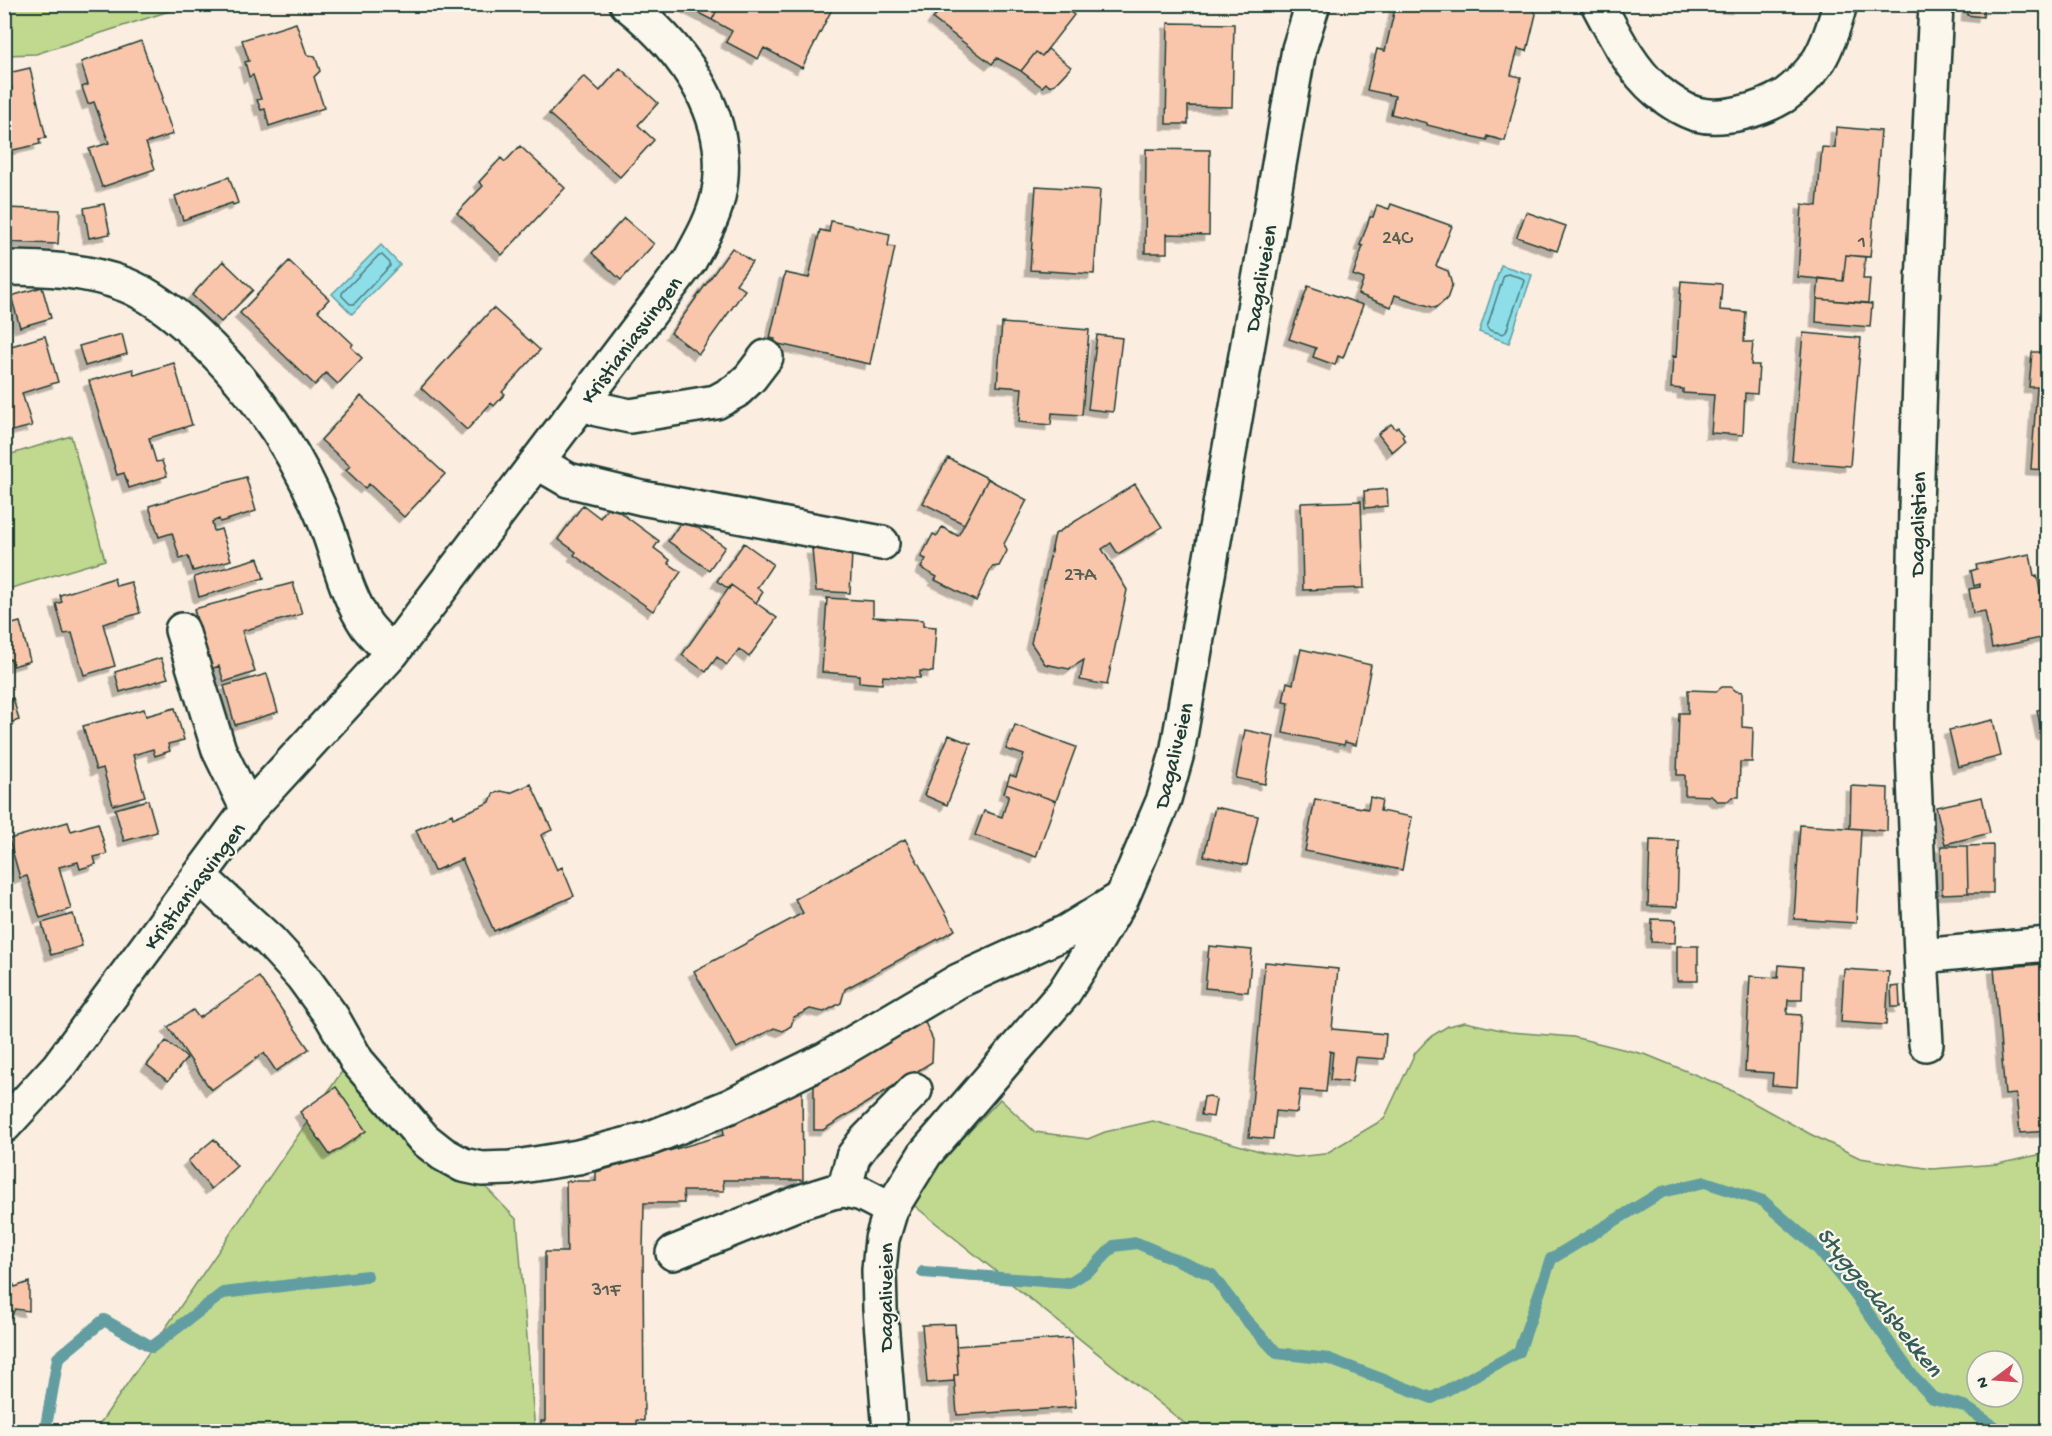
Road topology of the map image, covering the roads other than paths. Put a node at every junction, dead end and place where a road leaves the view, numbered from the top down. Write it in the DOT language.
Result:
graph roads {
  1 [pos="627,4"];
  2 [pos="1312,4"];
  3 [pos="1598,4"];
  4 [pos="1840,4"];
  5 [pos="1936,4"];
  6 [pos="4,268"];
  7 [pos="766,357"];
  8 [pos="584,401"];
  9 [pos="537,462"];
  10 [pos="882,543"];
  11 [pos="182,630"];
  12 [pos="392,652"];
  13 [pos="248,810"];
  14 [pos="199,876"];
  15 [pos="1122,898"];
  16 [pos="2048,944"];
  17 [pos="1920,956"];
  18 [pos="1926,1044"];
  19 [pos="915,1090"];
  20 [pos="4,1126"];
  21 [pos="844,1190"];
  22 [pos="891,1209"];
  23 [pos="673,1253"];
  24 [pos="890,1431"];
  1 -- 8 [label="street, Kristianiasvingen"];
  2 -- 15 [label="street, Dagaliveien"];
  3 -- 4 [label="street"];
  5 -- 17 [label="street, Dagalistien"];
  6 -- 12 [label="street"];
  7 -- 8 [label="street"];
  8 -- 9 [label="street, Kristianiasvingen"];
  9 -- 10 [label="street"];
  9 -- 12 [label="street, Kristianiasvingen"];
  11 -- 13 [label="street"];
  12 -- 13 [label="street, Kristianiasvingen"];
  13 -- 14 [label="street, Kristianiasvingen"];
  14 -- 15 [label="street"];
  14 -- 20 [label="street, Kristianiasvingen"];
  15 -- 22 [label="street, Dagaliveien"];
  16 -- 17 [label="street"];
  17 -- 18 [label="street, Dagalistien"];
  19 -- 21 [label="street"];
  21 -- 22 [label="street"];
  21 -- 23 [label="street"];
  22 -- 24 [label="street, Dagaliveien"];
}
